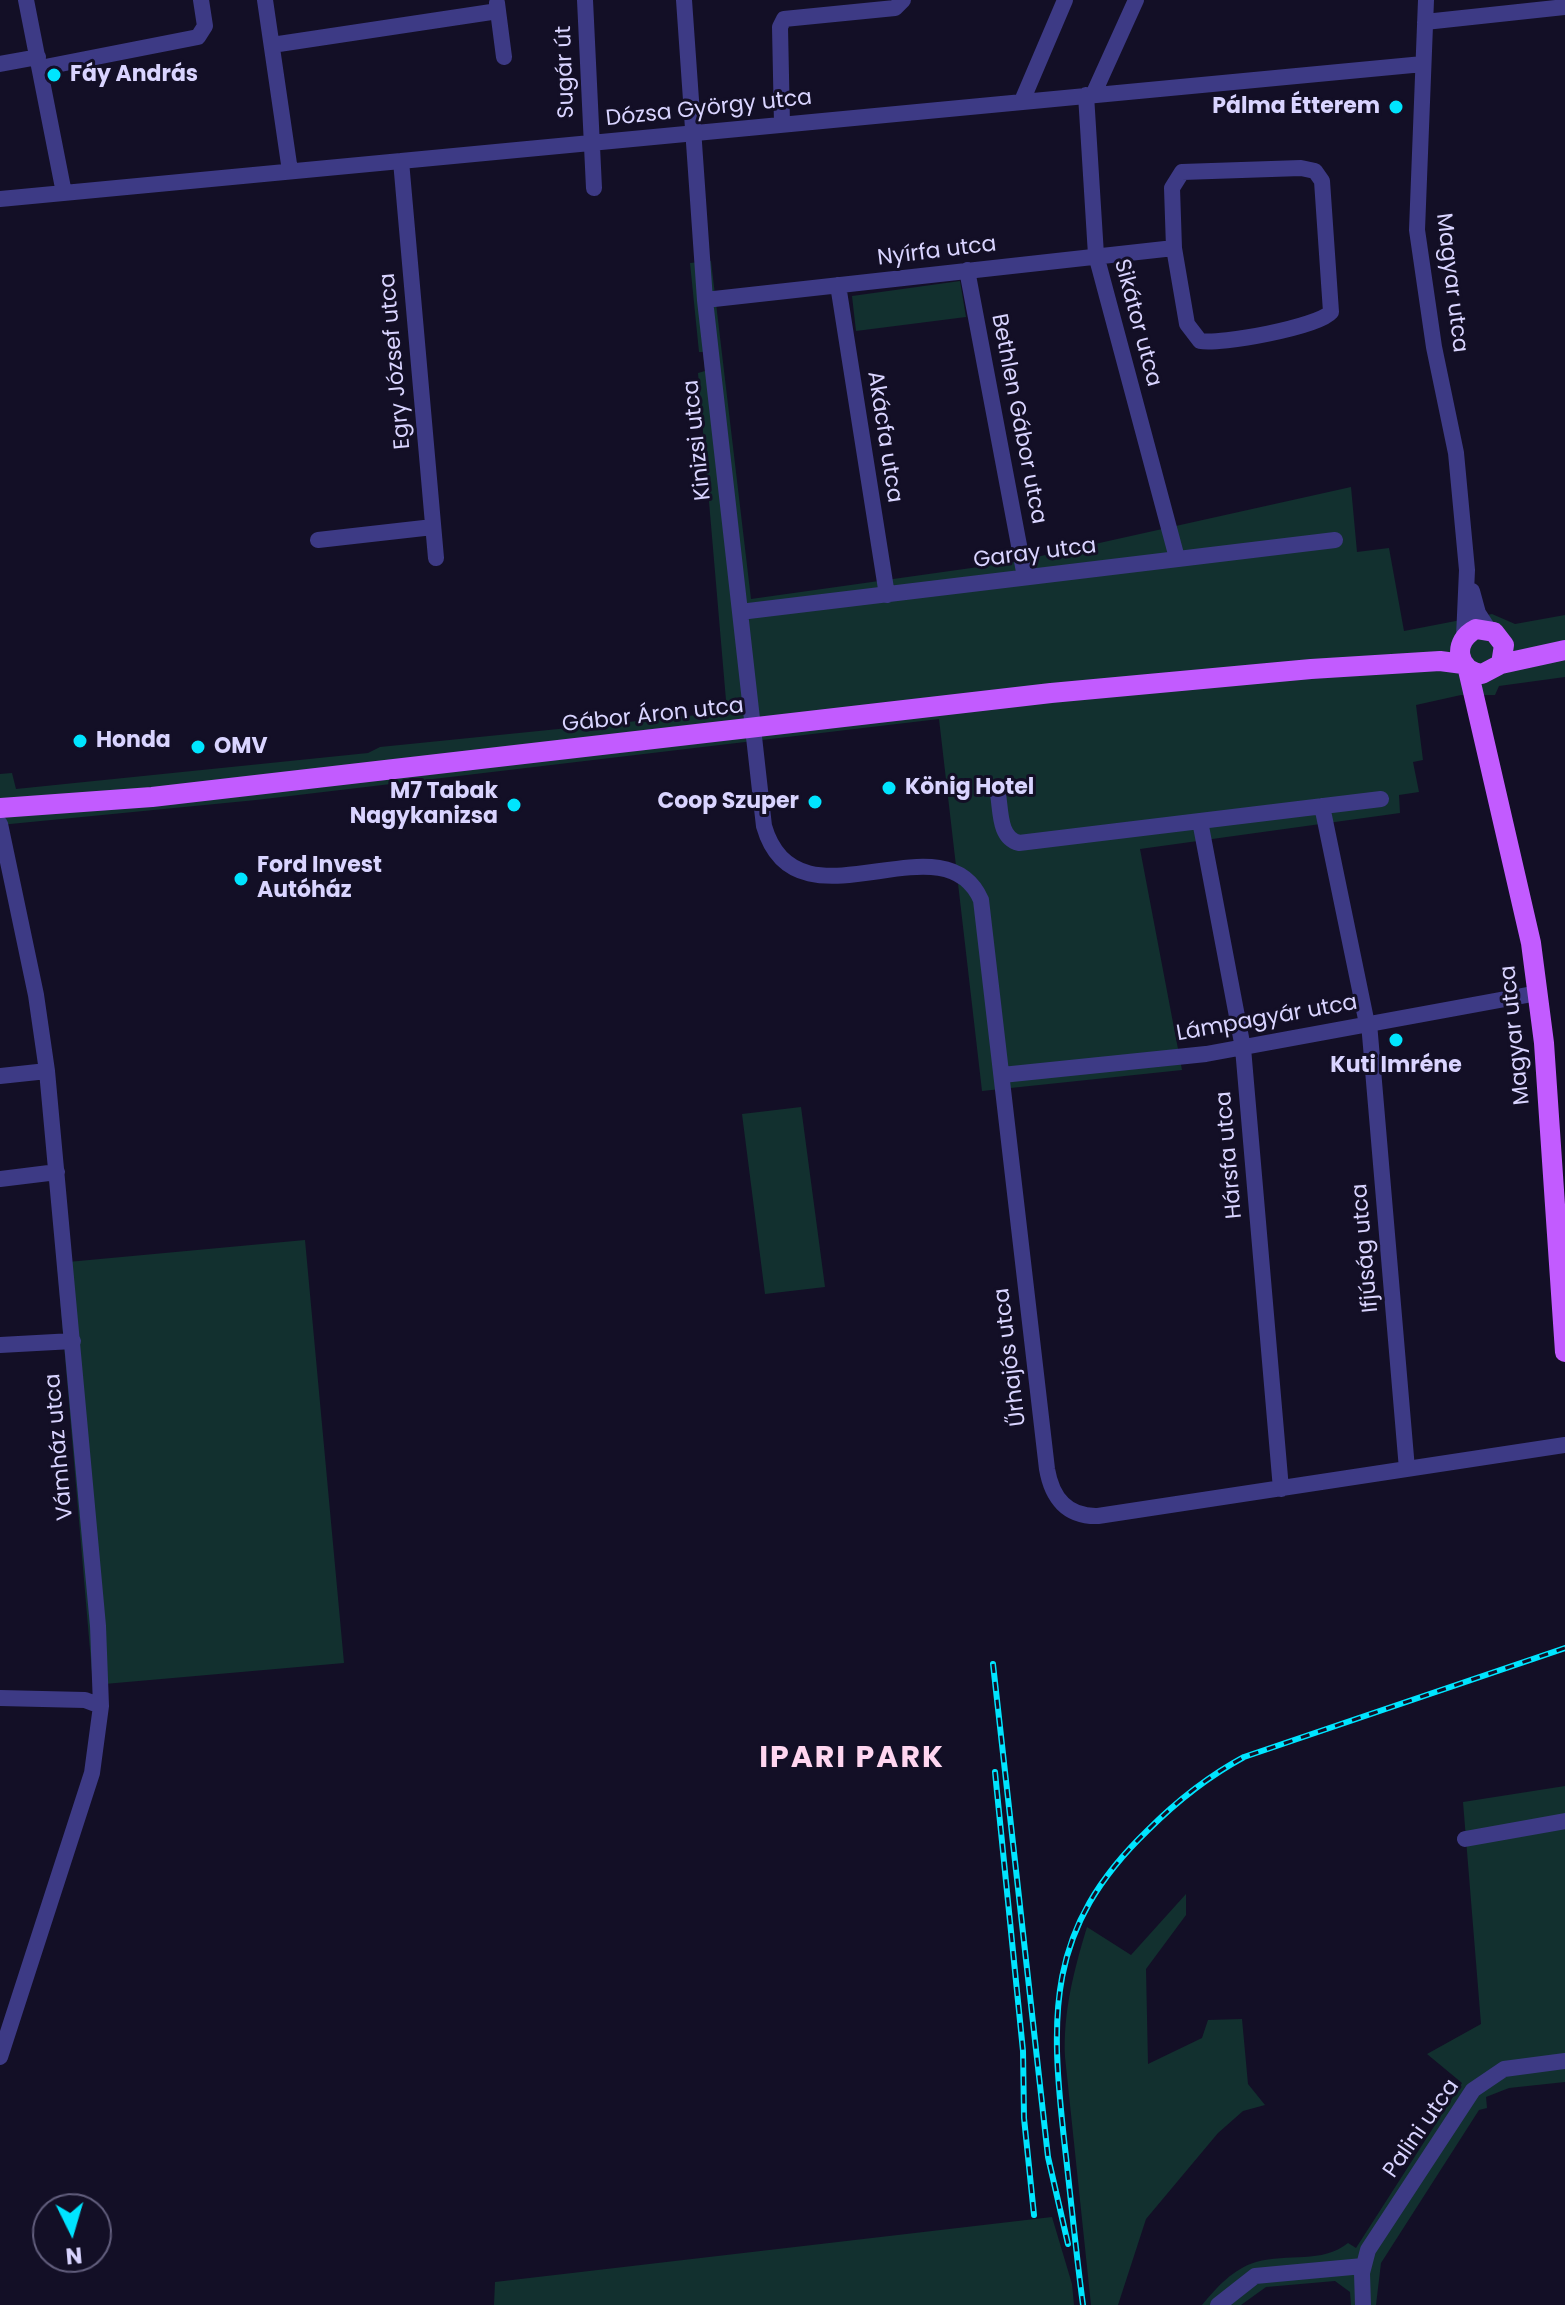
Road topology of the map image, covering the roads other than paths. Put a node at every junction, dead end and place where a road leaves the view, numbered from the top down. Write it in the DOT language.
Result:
graph roads {
  1 [pos="26,0"];
  2 [pos="201,0"];
  3 [pos="265,0"];
  4 [pos="585,0"];
  5 [pos="684,0"];
  6 [pos="903,0"];
  7 [pos="1065,0"];
  8 [pos="1136,0"];
  9 [pos="1426,0"];
  10 [pos="497,5"];
  11 [pos="1565,7"];
  12 [pos="1425,22"];
  13 [pos="272,45"];
  14 [pos="504,57"];
  15 [pos="39,62"];
  16 [pos="0,64"];
  17 [pos="1423,64"];
  18 [pos="1090,95"];
  19 [pos="1022,101"];
  20 [pos="782,124"];
  21 [pos="692,133"];
  22 [pos="591,142"];
  23 [pos="401,161"];
  24 [pos="290,171"];
  25 [pos="594,188"];
  26 [pos="64,193"];
  27 [pos="0,199"];
  28 [pos="1174,248"];
  29 [pos="1096,255"];
  30 [pos="967,270"];
  31 [pos="838,285"];
  32 [pos="705,300"];
  33 [pos="433,527"];
  34 [pos="318,540"];
  35 [pos="1335,540"];
  36 [pos="436,558"];
  37 [pos="1177,558"];
  38 [pos="1467,570"];
  39 [pos="1025,577"];
  40 [pos="887,595"];
  41 [pos="740,612"];
  42 [pos="1496,635"];
  43 [pos="1463,639"];
  44 [pos="1565,643"];
  45 [pos="1565,650"];
  46 [pos="1498,666"];
  47 [pos="1466,667"];
  48 [pos="1311,669"];
  49 [pos="1480,719"];
  50 [pos="752,730"];
  51 [pos="998,794"];
  52 [pos="1381,799"];
  53 [pos="0,806"];
  54 [pos="1322,806"];
  55 [pos="1200,821"];
  56 [pos="0,824"];
  57 [pos="788,866"];
  58 [pos="1538,993"];
  59 [pos="1368,1024"];
  60 [pos="1243,1048"];
  61 [pos="47,1071"];
  62 [pos="1002,1075"];
  63 [pos="0,1076"];
  64 [pos="57,1172"];
  65 [pos="0,1179"];
  66 [pos="73,1341"];
  67 [pos="0,1345"];
  68 [pos="1565,1352"];
  69 [pos="1565,1445"];
  70 [pos="1407,1469"];
  71 [pos="1281,1489"];
  72 [pos="0,1698"];
  73 [pos="101,1706"];
  74 [pos="1565,1821"];
  75 [pos="1465,1839"];
  76 [pos="0,2057"];
  77 [pos="1565,2061"];
  78 [pos="1363,2272"];
  79 [pos="1218,2305"];
  80 [pos="1363,2305"];
  1 -- 15 [label="street"];
  2 -- 15 [label="street"];
  3 -- 13 [label="street"];
  4 -- 22 [label="street, Sugár út"];
  5 -- 21 [label="street, Kinizsi utca"];
  6 -- 20 [label="street"];
  7 -- 19 [label="street"];
  8 -- 18 [label="street, Sikátor utca"];
  9 -- 12 [label="street, Magyar utca"];
  10 -- 13 [label="street"];
  10 -- 14 [label="street"];
  11 -- 12 [label="street"];
  12 -- 17 [label="street, Magyar utca"];
  13 -- 24 [label="street"];
  15 -- 16 [label="street"];
  15 -- 26 [label="street"];
  17 -- 18 [label="street, Dózsa György utca"];
  17 -- 38 [label="street, Magyar utca"];
  18 -- 19 [label="street, Dózsa György utca"];
  18 -- 29 [label="street, Sikátor utca"];
  19 -- 20 [label="street, Dózsa György utca"];
  20 -- 21 [label="street, Dózsa György utca"];
  21 -- 22 [label="street, Dózsa György utca"];
  21 -- 32 [label="street, Kinizsi utca"];
  22 -- 23 [label="street, Dózsa György utca"];
  22 -- 25 [label="street, Sugár út"];
  23 -- 24 [label="street, Dózsa György utca"];
  23 -- 33 [label="street, Egry József utca"];
  24 -- 26 [label="street, Dózsa György utca"];
  26 -- 27 [label="street, Dózsa György utca"];
  28 -- 28 [label="street"];
  28 -- 29 [label="street, Nyírfa utca"];
  29 -- 30 [label="street, Nyírfa utca"];
  29 -- 37 [label="street, Sikátor utca"];
  30 -- 31 [label="street, Nyírfa utca"];
  30 -- 39 [label="street, Bethlen Gábor utca"];
  31 -- 32 [label="street, Nyírfa utca"];
  31 -- 40 [label="street, Akácfa utca"];
  32 -- 41 [label="street, Kinizsi utca"];
  33 -- 34 [label="street"];
  33 -- 36 [label="street, Egry József utca"];
  35 -- 37 [label="street, Garay utca"];
  37 -- 39 [label="street, Garay utca"];
  38 -- 42 [label="street, Magyar utca"];
  38 -- 43 [label="street, Magyar utca"];
  39 -- 40 [label="street, Garay utca"];
  40 -- 41 [label="street, Garay utca"];
  41 -- 50 [label="street, Kinizsi utca"];
  42 -- 43 [label="main road"];
  42 -- 44 [label="main road"];
  42 -- 46 [label="main road"];
  43 -- 47 [label="main road"];
  43 -- 48 [label="main road, Gábor Áron utca"];
  45 -- 46 [label="main road"];
  46 -- 47 [label="main road"];
  46 -- 49 [label="main road, Magyar utca"];
  47 -- 48 [label="main road, Gábor Áron utca"];
  47 -- 49 [label="main road, Magyar utca"];
  48 -- 50 [label="main road, Gábor Áron utca"];
  49 -- 58 [label="main road, Magyar utca"];
  50 -- 53 [label="main road, Gábor Áron utca"];
  50 -- 57 [label="street, Kinizsi utca"];
  51 -- 55 [label="street"];
  52 -- 54 [label="street"];
  54 -- 55 [label="street"];
  54 -- 59 [label="street, Ifjúság utca"];
  55 -- 60 [label="street, Hársfa utca"];
  56 -- 61 [label="street, Vámház utca"];
  57 -- 62 [label="street, Űrhajós utca"];
  58 -- 59 [label="street, Lámpagyár utca"];
  58 -- 68 [label="main road, Magyar utca"];
  59 -- 60 [label="street, Lámpagyár utca"];
  59 -- 70 [label="street, Ifjúság utca"];
  60 -- 62 [label="street, Lámpagyár utca"];
  60 -- 71 [label="street, Hársfa utca"];
  61 -- 63 [label="street"];
  61 -- 64 [label="street, Vámház utca"];
  62 -- 71 [label="street, Űrhajós utca"];
  64 -- 65 [label="street"];
  64 -- 66 [label="street, Vámház utca"];
  66 -- 67 [label="street"];
  66 -- 73 [label="street, Vámház utca"];
  69 -- 70 [label="street, Űrhajós utca"];
  70 -- 71 [label="street, Űrhajós utca"];
  72 -- 73 [label="street"];
  73 -- 76 [label="street, Vámház utca"];
  74 -- 75 [label="street"];
  77 -- 78 [label="street, Palini utca"];
  78 -- 79 [label="street"];
  78 -- 80 [label="street"];
}
